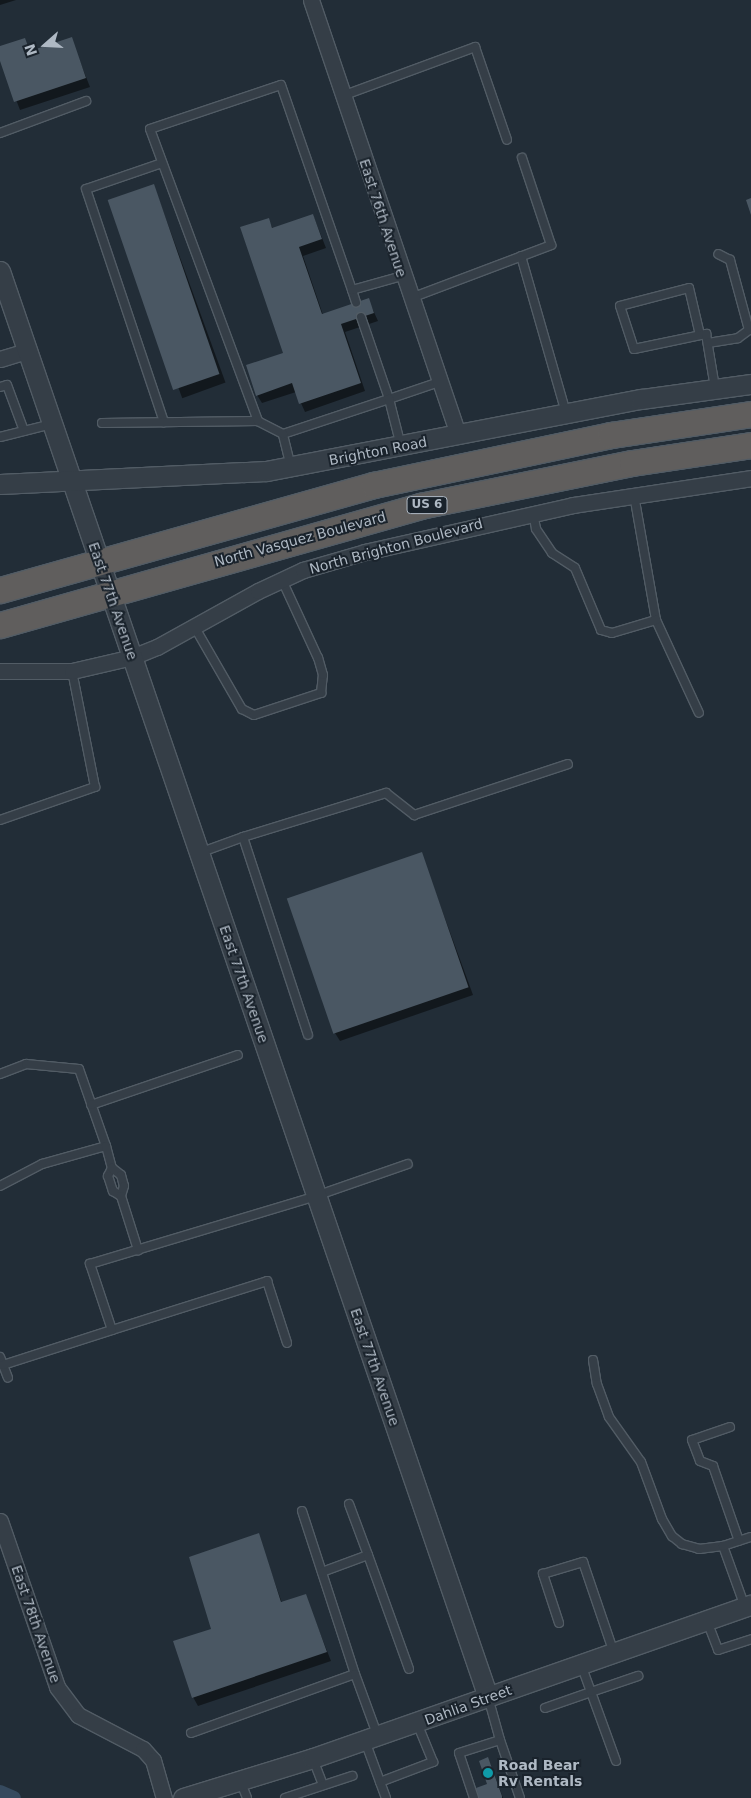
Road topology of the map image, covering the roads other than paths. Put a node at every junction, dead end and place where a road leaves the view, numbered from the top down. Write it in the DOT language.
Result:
graph roads {
  1 [pos="311,0"];
  2 [pos="342,96"];
  3 [pos="86,101"];
  4 [pos="0,132"];
  5 [pos="507,140"];
  6 [pos="522,158"];
  7 [pos="162,163"];
  8 [pos="718,254"];
  9 [pos="521,256"];
  10 [pos="0,271"];
  11 [pos="402,276"];
  12 [pos="352,290"];
  13 [pos="409,298"];
  14 [pos="356,302"];
  15 [pos="362,317"];
  16 [pos="700,335"];
  17 [pos="708,343"];
  18 [pos="27,350"];
  19 [pos="0,359"];
  20 [pos="439,382"];
  21 [pos="751,384"];
  22 [pos="0,387"];
  23 [pos="716,388"];
  24 [pos="389,399"];
  25 [pos="567,414"];
  26 [pos="751,414"];
  27 [pos="258,421"];
  28 [pos="164,422"];
  29 [pos="102,423"];
  30 [pos="52,424"];
  31 [pos="24,431"];
  32 [pos="283,434"];
  33 [pos="458,435"];
  34 [pos="0,437"];
  35 [pos="751,445"];
  36 [pos="401,446"];
  37 [pos="292,467"];
  38 [pos="751,478"];
  39 [pos="72,482"];
  40 [pos="0,484"];
  41 [pos="634,495"];
  42 [pos="533,513"];
  43 [pos="100,562"];
  44 [pos="282,580"];
  45 [pos="0,590"];
  46 [pos="110,593"];
  47 [pos="656,620"];
  48 [pos="0,625"];
  49 [pos="194,626"];
  50 [pos="132,658"];
  51 [pos="0,671"];
  52 [pos="72,671"];
  53 [pos="699,713"];
  54 [pos="568,764"];
  55 [pos="0,820"];
  56 [pos="242,837"];
  57 [pos="199,852"];
  58 [pos="308,1035"];
  59 [pos="238,1056"];
  60 [pos="0,1074"];
  61 [pos="91,1105"];
  62 [pos="106,1146"];
  63 [pos="408,1164"];
  64 [pos="112,1168"];
  65 [pos="0,1186"];
  66 [pos="121,1196"];
  67 [pos="316,1196"];
  68 [pos="138,1250"];
  69 [pos="112,1330"];
  70 [pos="287,1343"];
  71 [pos="0,1357"];
  72 [pos="593,1360"];
  73 [pos="3,1366"];
  74 [pos="8,1378"];
  75 [pos="730,1428"];
  76 [pos="349,1504"];
  77 [pos="302,1511"];
  78 [pos="0,1521"];
  79 [pos="751,1537"];
  80 [pos="739,1541"];
  81 [pos="723,1546"];
  82 [pos="368,1556"];
  83 [pos="322,1572"];
  84 [pos="748,1606"];
  85 [pos="706,1621"];
  86 [pos="559,1623"];
  87 [pos="751,1639"];
  88 [pos="614,1653"];
  89 [pos="581,1665"];
  90 [pos="409,1669"];
  91 [pos="355,1674"];
  92 [pos="638,1676"];
  93 [pos="592,1692"];
  94 [pos="488,1697"];
  95 [pos="545,1708"];
  96 [pos="417,1723"];
  97 [pos="191,1733"];
  98 [pos="371,1738"];
  99 [pos="500,1740"];
  100 [pos="313,1758"];
  101 [pos="616,1761"];
  102 [pos="352,1776"];
  103 [pos="380,1782"];
  104 [pos="323,1786"];
  105 [pos="244,1790"];
  106 [pos="164,1798"];
  107 [pos="183,1798"];
  108 [pos="285,1798"];
  109 [pos="386,1798"];
  110 [pos="474,1798"];
  111 [pos="520,1798"];
  1 -- 2 [label="street, East 76th Avenue"];
  2 -- 5 [label="lane"];
  2 -- 11 [label="street, East 76th Avenue"];
  3 -- 4 [label="lane"];
  6 -- 9 [label="lane"];
  7 -- 12 [label="lane"];
  7 -- 27 [label="lane"];
  7 -- 28 [label="lane"];
  8 -- 17 [label="lane"];
  9 -- 13 [label="lane"];
  9 -- 25 [label="lane"];
  10 -- 18 [label="street, East 77th Avenue"];
  11 -- 12 [label="lane"];
  11 -- 13 [label="street, East 76th Avenue"];
  12 -- 14 [label="lane"];
  13 -- 20 [label="street, East 76th Avenue"];
  15 -- 24 [label="lane"];
  16 -- 16 [label="lane"];
  16 -- 17 [label="lane"];
  17 -- 23 [label="lane"];
  18 -- 19 [label="street"];
  18 -- 30 [label="street, East 77th Avenue"];
  20 -- 24 [label="lane"];
  20 -- 33 [label="street, East 76th Avenue"];
  21 -- 23 [label="street, Brighton Road"];
  22 -- 31 [label="lane"];
  23 -- 25 [label="street, Brighton Road"];
  24 -- 32 [label="lane"];
  24 -- 36 [label="lane"];
  25 -- 33 [label="street, Brighton Road"];
  26 -- 43 [label="highway, US 6"];
  27 -- 28 [label="lane"];
  27 -- 32 [label="lane"];
  28 -- 29 [label="lane"];
  30 -- 31 [label="lane"];
  30 -- 39 [label="street, East 77th Avenue"];
  31 -- 34 [label="lane"];
  32 -- 37 [label="lane"];
  33 -- 36 [label="street, Brighton Road"];
  35 -- 46 [label="highway, North Vasquez Boulevard / US 6"];
  36 -- 37 [label="street, Brighton Road"];
  37 -- 39 [label="street, Brighton Road"];
  38 -- 41 [label="street, North Brighton Boulevard"];
  39 -- 40 [label="street, Brighton Road"];
  39 -- 43 [label="street, East 77th Avenue"];
  41 -- 42 [label="street, North Brighton Boulevard"];
  41 -- 47 [label="lane"];
  42 -- 44 [label="street, North Brighton Boulevard"];
  42 -- 47 [label="lane"];
  43 -- 45 [label="highway, US 6"];
  43 -- 46 [label="street, East 77th Avenue"];
  44 -- 49 [label="street, North Brighton Boulevard"];
  44 -- 49 [label="lane"];
  46 -- 48 [label="highway, North Vasquez Boulevard / US 6"];
  46 -- 50 [label="street, East 77th Avenue"];
  47 -- 53 [label="lane"];
  49 -- 50 [label="street, North Brighton Boulevard"];
  50 -- 52 [label="street, North Brighton Boulevard"];
  50 -- 57 [label="street, East 77th Avenue"];
  51 -- 52 [label="street, North Brighton Boulevard"];
  52 -- 55 [label="lane"];
  54 -- 56 [label="lane"];
  56 -- 57 [label="lane"];
  56 -- 58 [label="lane"];
  57 -- 67 [label="street, East 77th Avenue"];
  59 -- 61 [label="lane"];
  60 -- 61 [label="lane"];
  61 -- 62 [label="lane"];
  62 -- 64 [label="lane"];
  62 -- 65 [label="lane"];
  63 -- 67 [label="lane"];
  64 -- 66 [label="lane"];
  64 -- 66 [label="lane"];
  66 -- 68 [label="lane"];
  67 -- 68 [label="lane"];
  67 -- 94 [label="street, East 77th Avenue"];
  68 -- 69 [label="lane"];
  69 -- 70 [label="lane"];
  69 -- 73 [label="lane"];
  71 -- 73 [label="lane"];
  72 -- 81 [label="lane"];
  73 -- 74 [label="lane"];
  75 -- 80 [label="lane"];
  76 -- 82 [label="lane"];
  77 -- 83 [label="lane"];
  78 -- 106 [label="street, East 78th Avenue"];
  79 -- 80 [label="lane"];
  80 -- 81 [label="lane"];
  81 -- 84 [label="lane"];
  82 -- 83 [label="lane"];
  82 -- 90 [label="lane"];
  83 -- 91 [label="lane"];
  84 -- 85 [label="street, Dahlia Street"];
  85 -- 87 [label="lane"];
  85 -- 88 [label="street, Dahlia Street"];
  86 -- 88 [label="lane"];
  88 -- 89 [label="street, Dahlia Street"];
  89 -- 93 [label="lane"];
  89 -- 94 [label="street, Dahlia Street"];
  91 -- 97 [label="lane"];
  91 -- 98 [label="lane"];
  92 -- 93 [label="lane"];
  93 -- 95 [label="lane"];
  93 -- 101 [label="lane"];
  94 -- 96 [label="street, Dahlia Street"];
  94 -- 99 [label="lane"];
  96 -- 98 [label="street, Dahlia Street"];
  96 -- 103 [label="lane"];
  98 -- 100 [label="street, Dahlia Street"];
  98 -- 103 [label="lane"];
  99 -- 110 [label="lane"];
  99 -- 111 [label="lane"];
  100 -- 104 [label="lane"];
  100 -- 105 [label="street, Dahlia Street"];
  102 -- 104 [label="lane"];
  103 -- 109 [label="lane"];
  104 -- 108 [label="lane"];
  105 -- 107 [label="street, Dahlia Street"];
}
